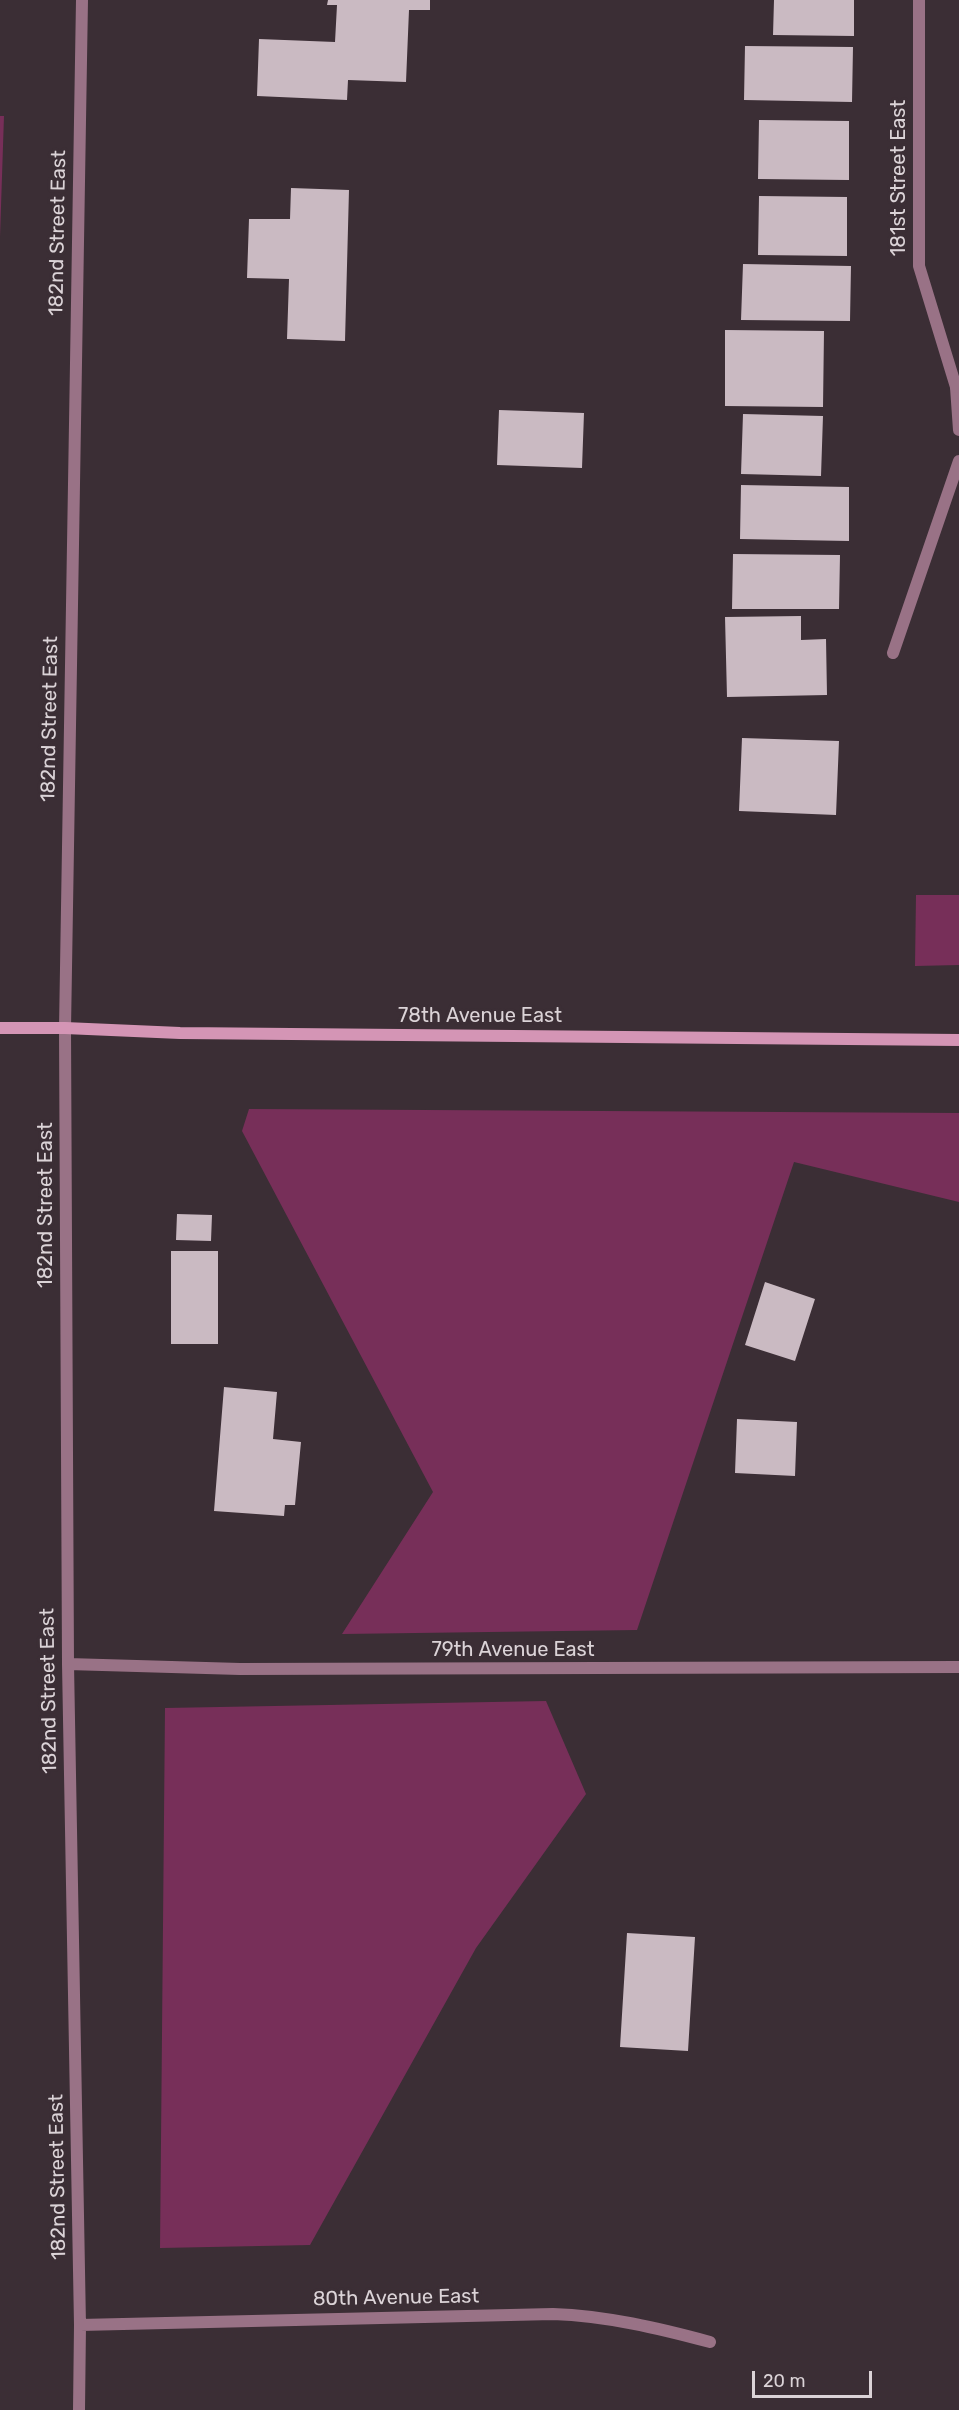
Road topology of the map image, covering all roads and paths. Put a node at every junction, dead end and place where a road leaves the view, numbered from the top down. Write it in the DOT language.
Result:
graph roads {
  1 [pos="82,0"];
  2 [pos="919,0"];
  3 [pos="959,430"];
  4 [pos="959,461"];
  5 [pos="893,653"];
  6 [pos="0,1028"];
  7 [pos="64,1028"];
  8 [pos="959,1040"];
  9 [pos="68,1664"];
  10 [pos="959,1667"];
  11 [pos="80,2325"];
  12 [pos="711,2342"];
  13 [pos="79,2410"];
  1 -- 7 [label="street, 182nd Street East"];
  2 -- 3 [label="street, 181st Street East"];
  4 -- 5 [label="street"];
  6 -- 7 [label="street, 78th Avenue East"];
  7 -- 8 [label="street, 78th Avenue East"];
  7 -- 9 [label="street, 182nd Street East"];
  9 -- 10 [label="street, 79th Avenue East"];
  9 -- 11 [label="street, 182nd Street East"];
  11 -- 12 [label="street, 80th Avenue East"];
  11 -- 13 [label="street, 182nd Street East"];
}
